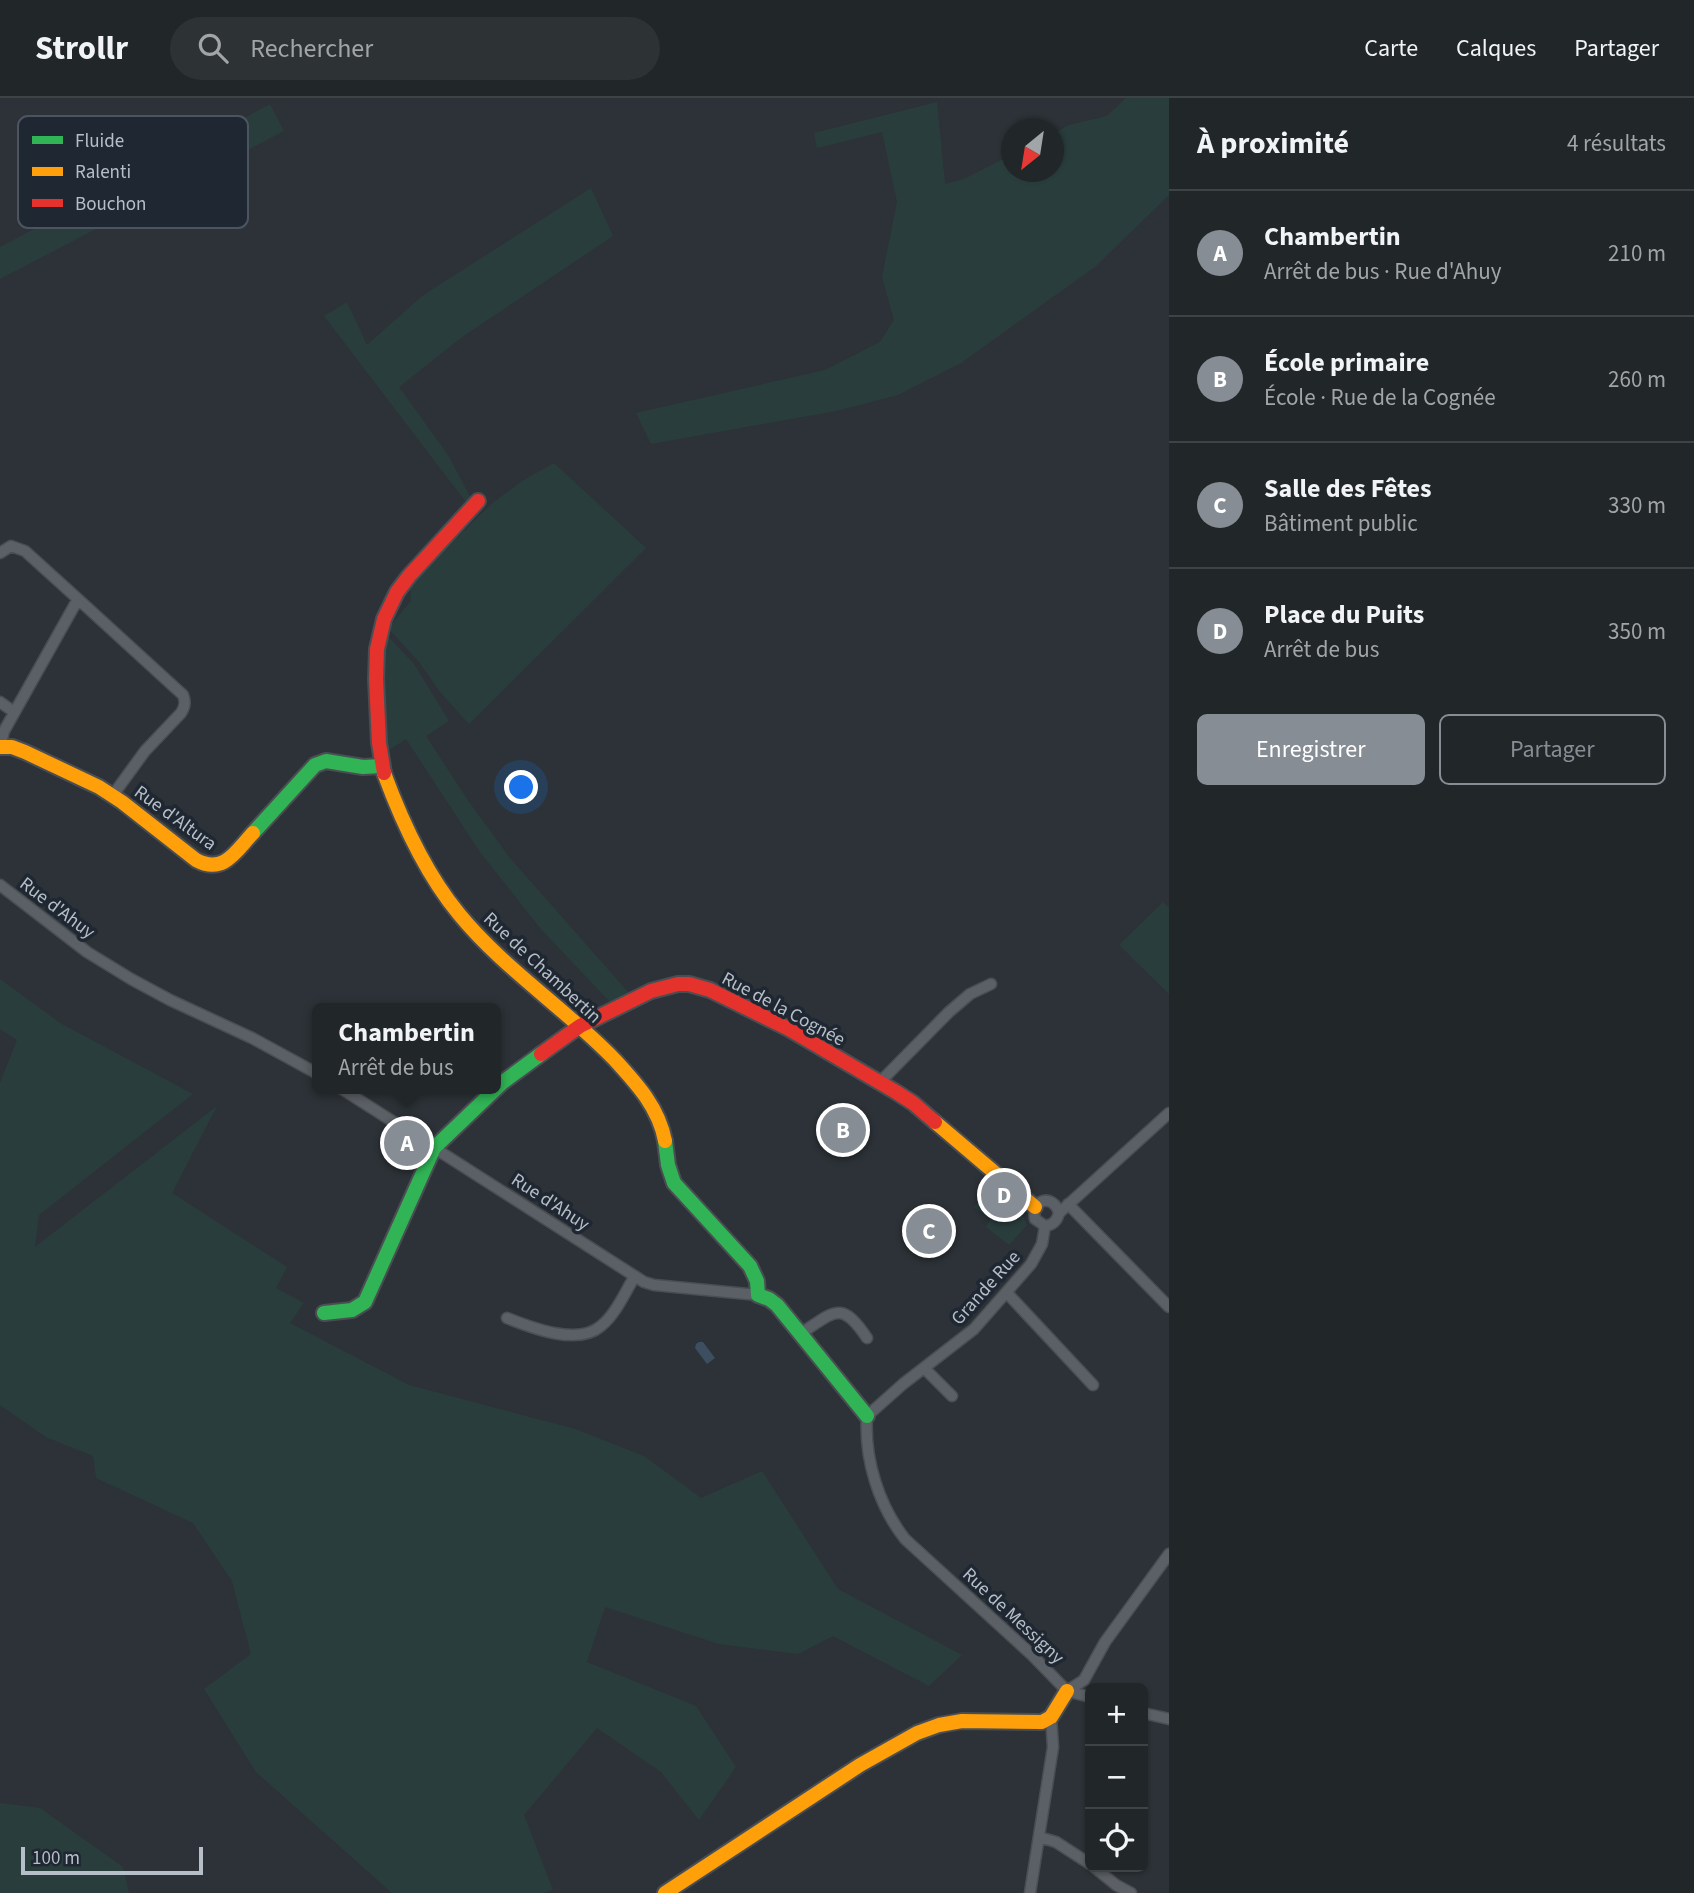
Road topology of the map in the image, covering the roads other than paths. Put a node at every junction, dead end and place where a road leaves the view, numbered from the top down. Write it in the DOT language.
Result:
graph roads {
  1 [pos="478,501"];
  2 [pos="0,553"];
  3 [pos="78,600"];
  4 [pos="0,702"];
  5 [pos="14,712"];
  6 [pos="0,747"];
  7 [pos="382,766"];
  8 [pos="113,795"];
  9 [pos="0,885"];
  10 [pos="990,984"];
  11 [pos="580,1026"];
  12 [pos="312,1071"];
  13 [pos="880,1082"];
  14 [pos="501,1084"];
  15 [pos="350,1094"];
  16 [pos="490,1094"];
  17 [pos="1169,1113"];
  18 [pos="434,1148"];
  19 [pos="1068,1204"];
  20 [pos="1035,1208"];
  21 [pos="1059,1213"];
  22 [pos="1045,1226"];
  23 [pos="635,1276"];
  24 [pos="1007,1293"];
  25 [pos="758,1295"];
  26 [pos="1169,1307"];
  27 [pos="324,1313"];
  28 [pos="507,1318"];
  29 [pos="800,1334"];
  30 [pos="867,1339"];
  31 [pos="924,1368"];
  32 [pos="1093,1385"];
  33 [pos="952,1396"];
  34 [pos="867,1416"];
  35 [pos="1169,1553"];
  36 [pos="1067,1691"];
  37 [pos="1085,1696"];
  38 [pos="1148,1714"];
  39 [pos="1051,1717"];
  40 [pos="1169,1719"];
  41 [pos="1039,1837"];
  42 [pos="1085,1861"];
  43 [pos="1100,1872"];
  44 [pos="1119,1889"];
  45 [pos="665,1893"];
  46 [pos="1030,1893"];
  47 [pos="1131,1893"];
  1 -- 7 [label="street, Rue de Chambertin"];
  2 -- 3 [label="street"];
  3 -- 5 [label="street"];
  3 -- 8 [label="street"];
  4 -- 5 [label="street"];
  5 -- 6 [label="street"];
  6 -- 8 [label="street, Rue d'Altura"];
  7 -- 8 [label="street, Rue d'Altura"];
  7 -- 11 [label="street, Rue de Chambertin"];
  9 -- 12 [label="street, Rue d'Ahuy"];
  10 -- 13 [label="street"];
  11 -- 13 [label="street, Rue de la Cognée"];
  11 -- 14 [label="street, Rue de la Cognée"];
  11 -- 25 [label="street, Rue de Chambertin"];
  13 -- 20 [label="street, Rue de la Cognée"];
  15 -- 18 [label="street, Rue d'Ahuy"];
  16 -- 18 [label="street, Rue de la Cognée"];
  17 -- 19 [label="street, Grande Rue"];
  18 -- 23 [label="street, Rue d'Ahuy"];
  18 -- 27 [label="street"];
  19 -- 21 [label="street, Grande Rue"];
  19 -- 26 [label="street"];
  20 -- 21 [label="street, Rue de la Cognée"];
  20 -- 22 [label="street, Rue de la Cognée"];
  21 -- 22 [label="street, Grande Rue"];
  22 -- 24 [label="street, Grande Rue"];
  23 -- 25 [label="street, Rue d'Ahuy"];
  23 -- 28 [label="street"];
  24 -- 31 [label="street, Grande Rue"];
  24 -- 32 [label="street"];
  25 -- 29 [label="street"];
  29 -- 30 [label="street"];
  29 -- 34 [label="street"];
  31 -- 33 [label="street"];
  31 -- 34 [label="street, Grande Rue"];
  34 -- 36 [label="street, Rue de Messigny"];
  35 -- 36 [label="street"];
  36 -- 37 [label="street"];
  36 -- 39 [label="street, Rue de Messigny"];
  38 -- 40 [label="street"];
  39 -- 41 [label="street"];
  39 -- 45 [label="street"];
  41 -- 42 [label="street"];
  41 -- 46 [label="street"];
  43 -- 44 [label="street"];
  44 -- 47 [label="street"];
}
